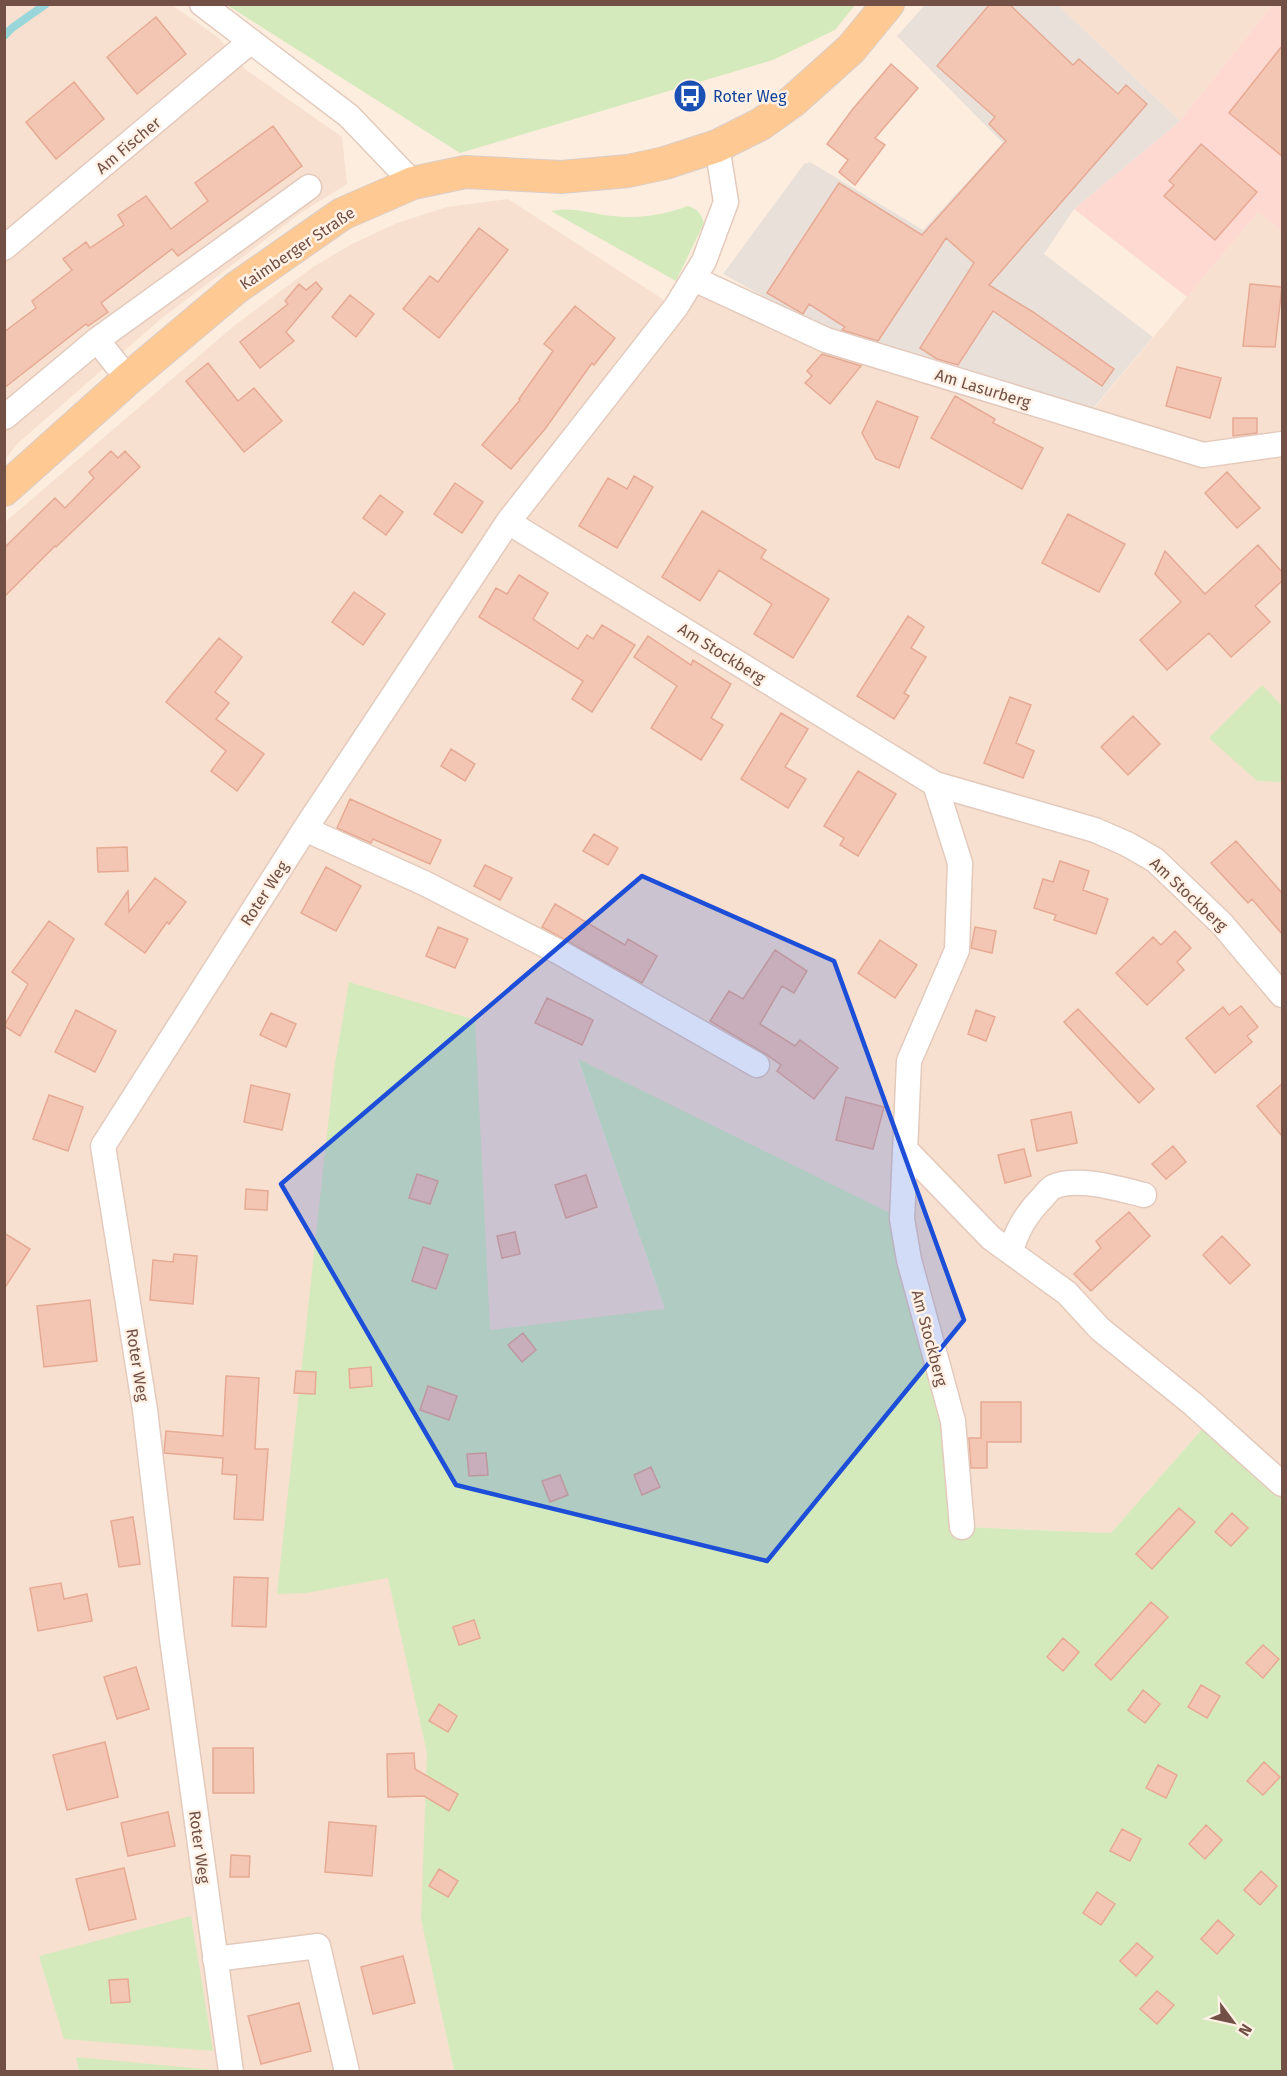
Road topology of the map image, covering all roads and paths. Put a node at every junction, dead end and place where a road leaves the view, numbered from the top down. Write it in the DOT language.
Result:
graph roads {
  1 [pos="202,4"];
  2 [pos="888,4"];
  3 [pos="251,41"];
  4 [pos="717,146"];
  5 [pos="413,183"];
  6 [pos="309,188"];
  7 [pos="4,248"];
  8 [pos="694,279"];
  9 [pos="97,340"];
  10 [pos="128,378"];
  11 [pos="5,417"];
  12 [pos="1282,444"];
  13 [pos="4,490"];
  14 [pos="508,522"];
  15 [pos="935,784"];
  16 [pos="305,829"];
  17 [pos="1282,995"];
  18 [pos="757,1065"];
  19 [pos="905,1149"];
  20 [pos="1144,1195"];
  21 [pos="1011,1252"];
  22 [pos="1282,1484"];
  23 [pos="963,1527"];
  24 [pos="216,1959"];
  25 [pos="231,2072"];
  26 [pos="347,2072"];
  1 -- 3 [label="street"];
  2 -- 4 [label="main road, Kaimberger Straße"];
  3 -- 5 [label="street"];
  3 -- 7 [label="street, Am Fischer"];
  4 -- 5 [label="main road, Kaimberger Straße"];
  4 -- 8 [label="street, Roter Weg"];
  5 -- 10 [label="main road, Kaimberger Straße"];
  6 -- 9 [label="street"];
  8 -- 12 [label="street, Am Lasurberg"];
  8 -- 14 [label="street, Roter Weg"];
  9 -- 10 [label="street"];
  9 -- 11 [label="street"];
  10 -- 13 [label="main road, Kaimberger Straße"];
  14 -- 15 [label="street, Am Stockberg"];
  14 -- 16 [label="street, Roter Weg"];
  15 -- 17 [label="street, Am Stockberg"];
  15 -- 19 [label="street, Am Stockberg"];
  16 -- 18 [label="street"];
  16 -- 24 [label="street, Roter Weg"];
  19 -- 21 [label="street"];
  19 -- 23 [label="street, Am Stockberg"];
  20 -- 21 [label="street"];
  21 -- 22 [label="street"];
  24 -- 25 [label="street, Roter Weg"];
  24 -- 26 [label="street"];
}
